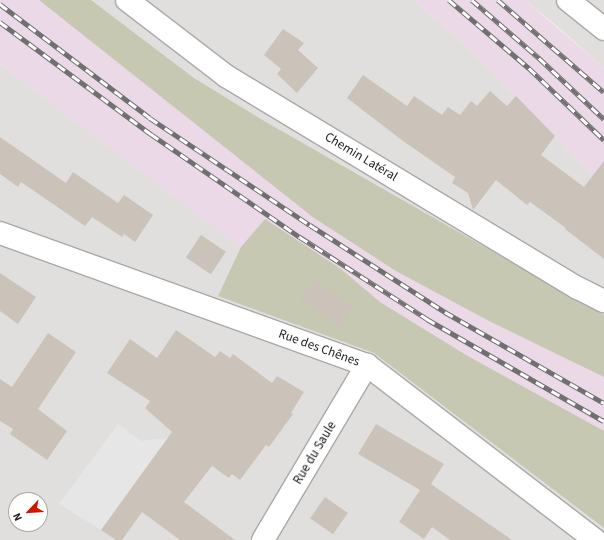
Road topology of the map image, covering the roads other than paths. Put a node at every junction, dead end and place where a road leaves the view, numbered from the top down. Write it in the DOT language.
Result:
graph roads {
  1 [pos="127,0"];
  2 [pos="568,0"];
  3 [pos="604,29"];
  4 [pos="0,233"];
  5 [pos="604,301"];
  6 [pos="367,365"];
  7 [pos="263,540"];
  8 [pos="595,540"];
  1 -- 5 [label="street, Chemin Latéral"];
  2 -- 3 [label="street"];
  4 -- 6 [label="street, Rue des Chênes"];
  6 -- 7 [label="street, Rue du Saule"];
  6 -- 8 [label="street, Rue des Chênes"];
}
